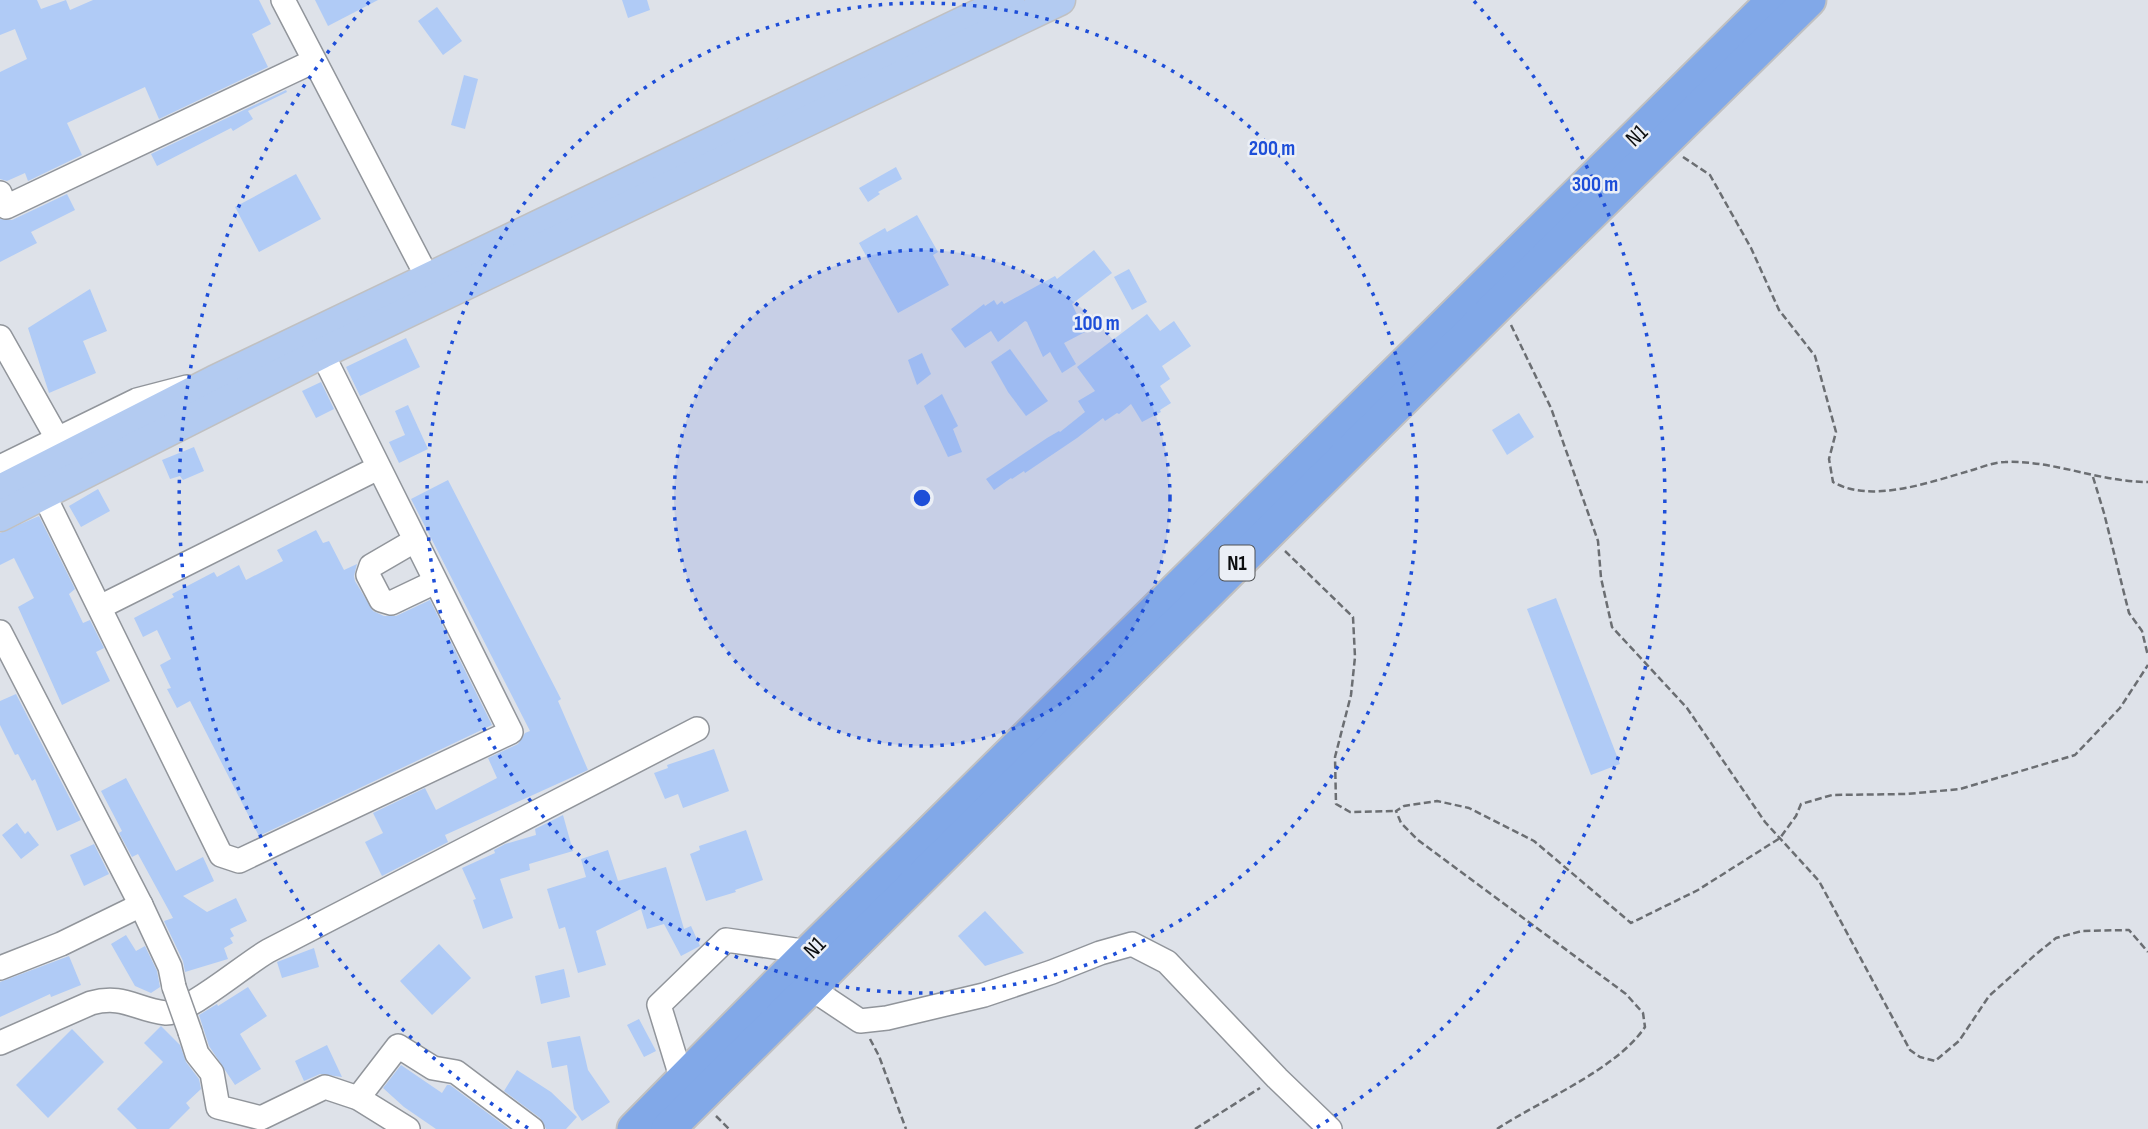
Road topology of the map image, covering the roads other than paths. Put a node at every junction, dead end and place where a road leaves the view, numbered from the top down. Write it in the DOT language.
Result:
graph roads {
  1 [pos="283,0"];
  2 [pos="1009,0"];
  3 [pos="1060,0"];
  4 [pos="1774,0"];
  5 [pos="1809,0"];
  6 [pos="314,61"];
  7 [pos="0,193"];
  8 [pos="433,288"];
  9 [pos="0,337"];
  10 [pos="322,353"];
  11 [pos="214,381"];
  12 [pos="57,438"];
  13 [pos="0,467"];
  14 [pos="378,468"];
  15 [pos="0,490"];
  16 [pos="43,493"];
  17 [pos="0,516"];
  18 [pos="414,541"];
  19 [pos="435,582"];
  20 [pos="100,607"];
  21 [pos="0,632"];
  22 [pos="697,729"];
  23 [pos="141,905"];
  24 [pos="809,952"];
  25 [pos="0,968"];
  26 [pos="809,988"];
  27 [pos="0,1043"];
  28 [pos="682,1080"];
  29 [pos="358,1098"];
  30 [pos="408,1129"];
  31 [pos="532,1129"];
  32 [pos="634,1129"];
  33 [pos="668,1129"];
  34 [pos="1330,1129"];
  1 -- 6 [label="street"];
  2 -- 8 [label="main road"];
  3 -- 8 [label="main road"];
  4 -- 24 [label="highway, N1 / N1"];
  5 -- 26 [label="highway, N1"];
  6 -- 7 [label="street"];
  6 -- 8 [label="street"];
  8 -- 10 [label="main road"];
  8 -- 11 [label="main road"];
  9 -- 12 [label="street"];
  10 -- 14 [label="street"];
  10 -- 16 [label="main road"];
  11 -- 12 [label="street"];
  11 -- 15 [label="main road"];
  12 -- 13 [label="street"];
  14 -- 18 [label="street"];
  14 -- 20 [label="street"];
  16 -- 17 [label="main road"];
  16 -- 20 [label="street"];
  18 -- 19 [label="street"];
  18 -- 19 [label="street"];
  19 -- 20 [label="street"];
  21 -- 23 [label="street"];
  22 -- 27 [label="street"];
  23 -- 25 [label="street"];
  23 -- 29 [label="street, bridge"];
  24 -- 28 [label="highway, N1 / N1"];
  24 -- 28 [label="street"];
  26 -- 33 [label="highway, N1"];
  26 -- 34 [label="street"];
  28 -- 32 [label="highway, N1 / N1"];
  29 -- 30 [label="street"];
  29 -- 31 [label="street"];
}
